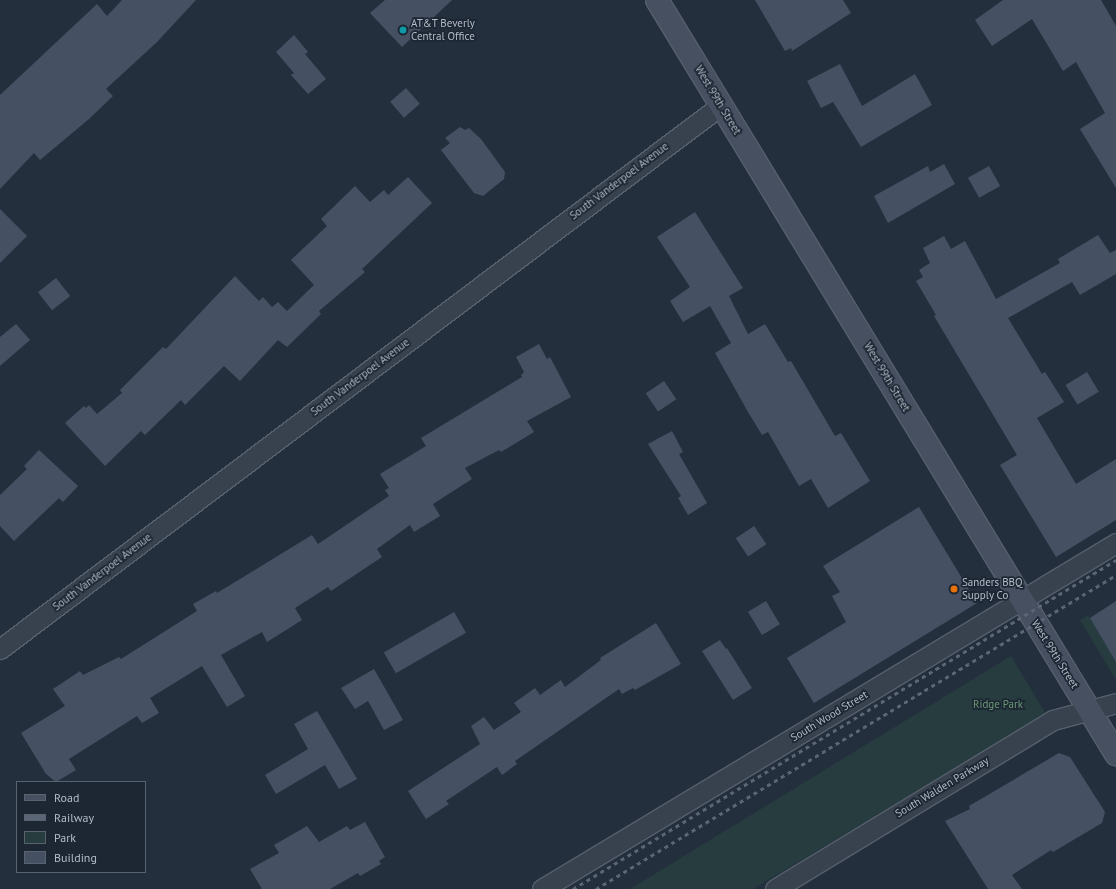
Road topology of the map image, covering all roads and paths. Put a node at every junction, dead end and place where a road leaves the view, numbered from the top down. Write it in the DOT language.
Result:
graph roads {
  1 [pos="657,0"];
  2 [pos="721,104"];
  3 [pos="1116,543"];
  4 [pos="1022,599"];
  5 [pos="0,648"];
  6 [pos="1116,704"];
  7 [pos="1089,710"];
  8 [pos="1116,754"];
  9 [pos="542,889"];
  10 [pos="775,889"];
  1 -- 2 [label="street, West 99th Street"];
  2 -- 4 [label="street, West 99th Street"];
  2 -- 5 [label="street, South Vanderpoel Avenue"];
  3 -- 4 [label="street, South Wood Street"];
  4 -- 7 [label="street, West 99th Street"];
  4 -- 9 [label="street, South Wood Street"];
  6 -- 7 [label="street, South Walden Parkway"];
  7 -- 8 [label="street, West 99th Street"];
  7 -- 10 [label="street, South Walden Parkway"];
}
